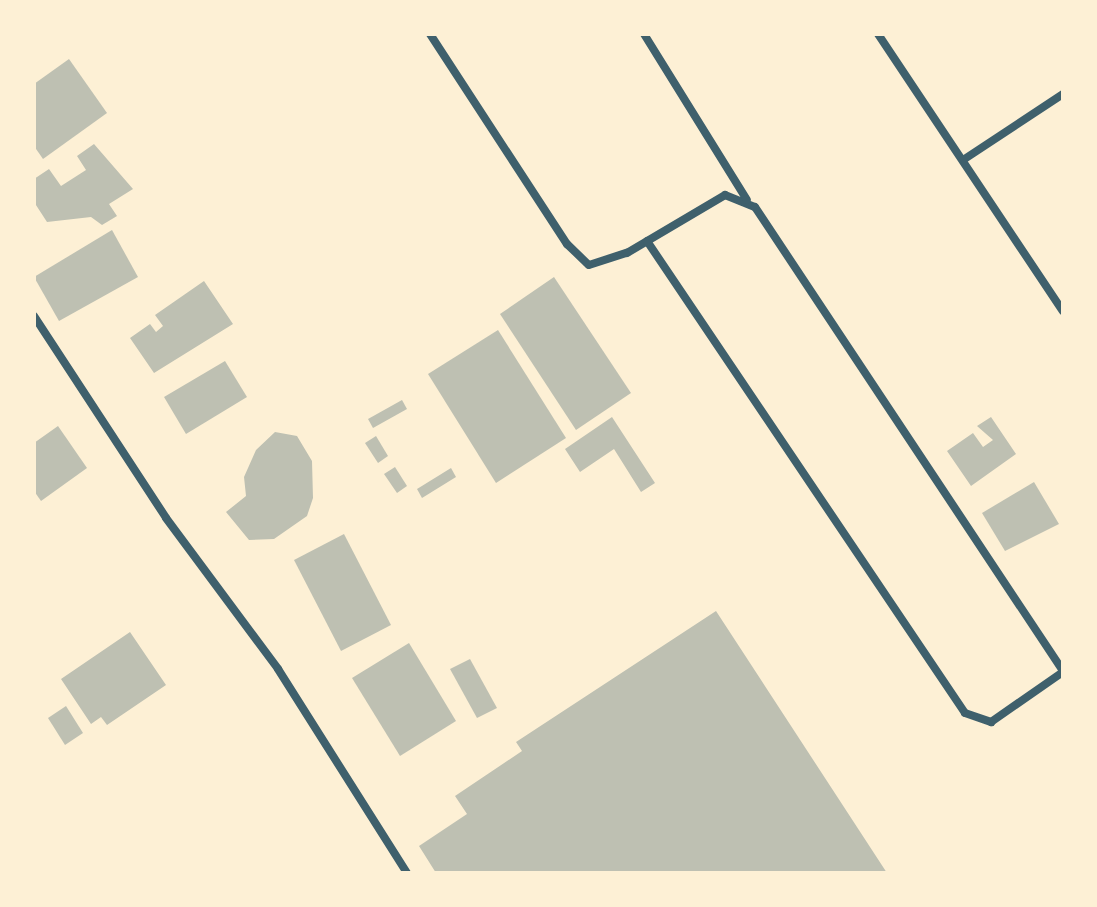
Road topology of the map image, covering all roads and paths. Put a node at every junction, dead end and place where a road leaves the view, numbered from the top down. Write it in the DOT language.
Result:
graph roads {
  1 [pos="430,34"];
  2 [pos="644,34"];
  3 [pos="878,34"];
  4 [pos="1063,94"];
  5 [pos="963,160"];
  6 [pos="747,200"];
  7 [pos="647,241"];
  8 [pos="1063,311"];
  9 [pos="34,316"];
  10 [pos="1063,672"];
  11 [pos="407,873"];
  1 -- 7 [label="street"];
  2 -- 6 [label="street"];
  3 -- 5 [label="street"];
  4 -- 5 [label="street"];
  5 -- 8 [label="street"];
  6 -- 7 [label="street"];
  6 -- 10 [label="street"];
  7 -- 10 [label="street"];
  9 -- 11 [label="street"];
}
